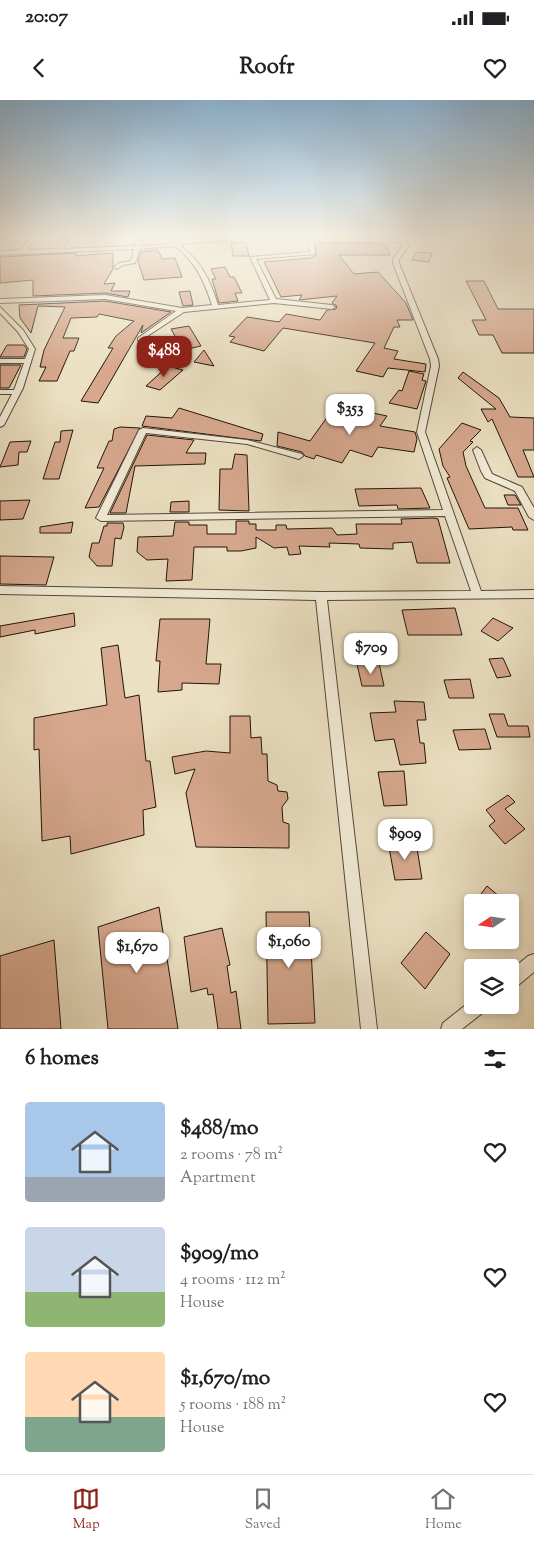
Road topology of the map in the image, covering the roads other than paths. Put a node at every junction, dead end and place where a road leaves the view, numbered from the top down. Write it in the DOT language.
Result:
graph roads {
  1 [pos="207,281"];
  2 [pos="264,281"];
  3 [pos="403,281"];
  4 [pos="0,301"];
  5 [pos="274,301"];
  6 [pos="215,306"];
  7 [pos="332,307"];
  8 [pos="0,309"];
  9 [pos="182,310"];
  10 [pos="140,339"];
  11 [pos="0,361"];
  12 [pos="28,361"];
  13 [pos="0,392"];
  14 [pos="17,392"];
  15 [pos="0,425"];
  16 [pos="476,450"];
  17 [pos="299,456"];
  18 [pos="450,513"];
  19 [pos="534,517"];
  20 [pos="0,590"];
  21 [pos="477,594"];
  22 [pos="534,594"];
  23 [pos="321,596"];
  24 [pos="534,962"];
  25 [pos="519,974"];
  26 [pos="468,1014"];
  27 [pos="369,1029"];
  28 [pos="449,1029"];
  1 -- 6 [label="street"];
  2 -- 5 [label="street"];
  3 -- 18 [label="street"];
  4 -- 9 [label="street"];
  5 -- 6 [label="street"];
  5 -- 7 [label="street"];
  6 -- 9 [label="street"];
  8 -- 12 [label="street"];
  9 -- 10 [label="street"];
  11 -- 12 [label="street"];
  12 -- 14 [label="street"];
  13 -- 14 [label="street"];
  14 -- 15 [label="street"];
  16 -- 19 [label="street"];
  17 -- 18 [label="street"];
  18 -- 21 [label="street"];
  20 -- 23 [label="street"];
  21 -- 22 [label="street"];
  21 -- 23 [label="street"];
  23 -- 27 [label="street"];
  24 -- 25 [label="street"];
  26 -- 28 [label="street"];
}
